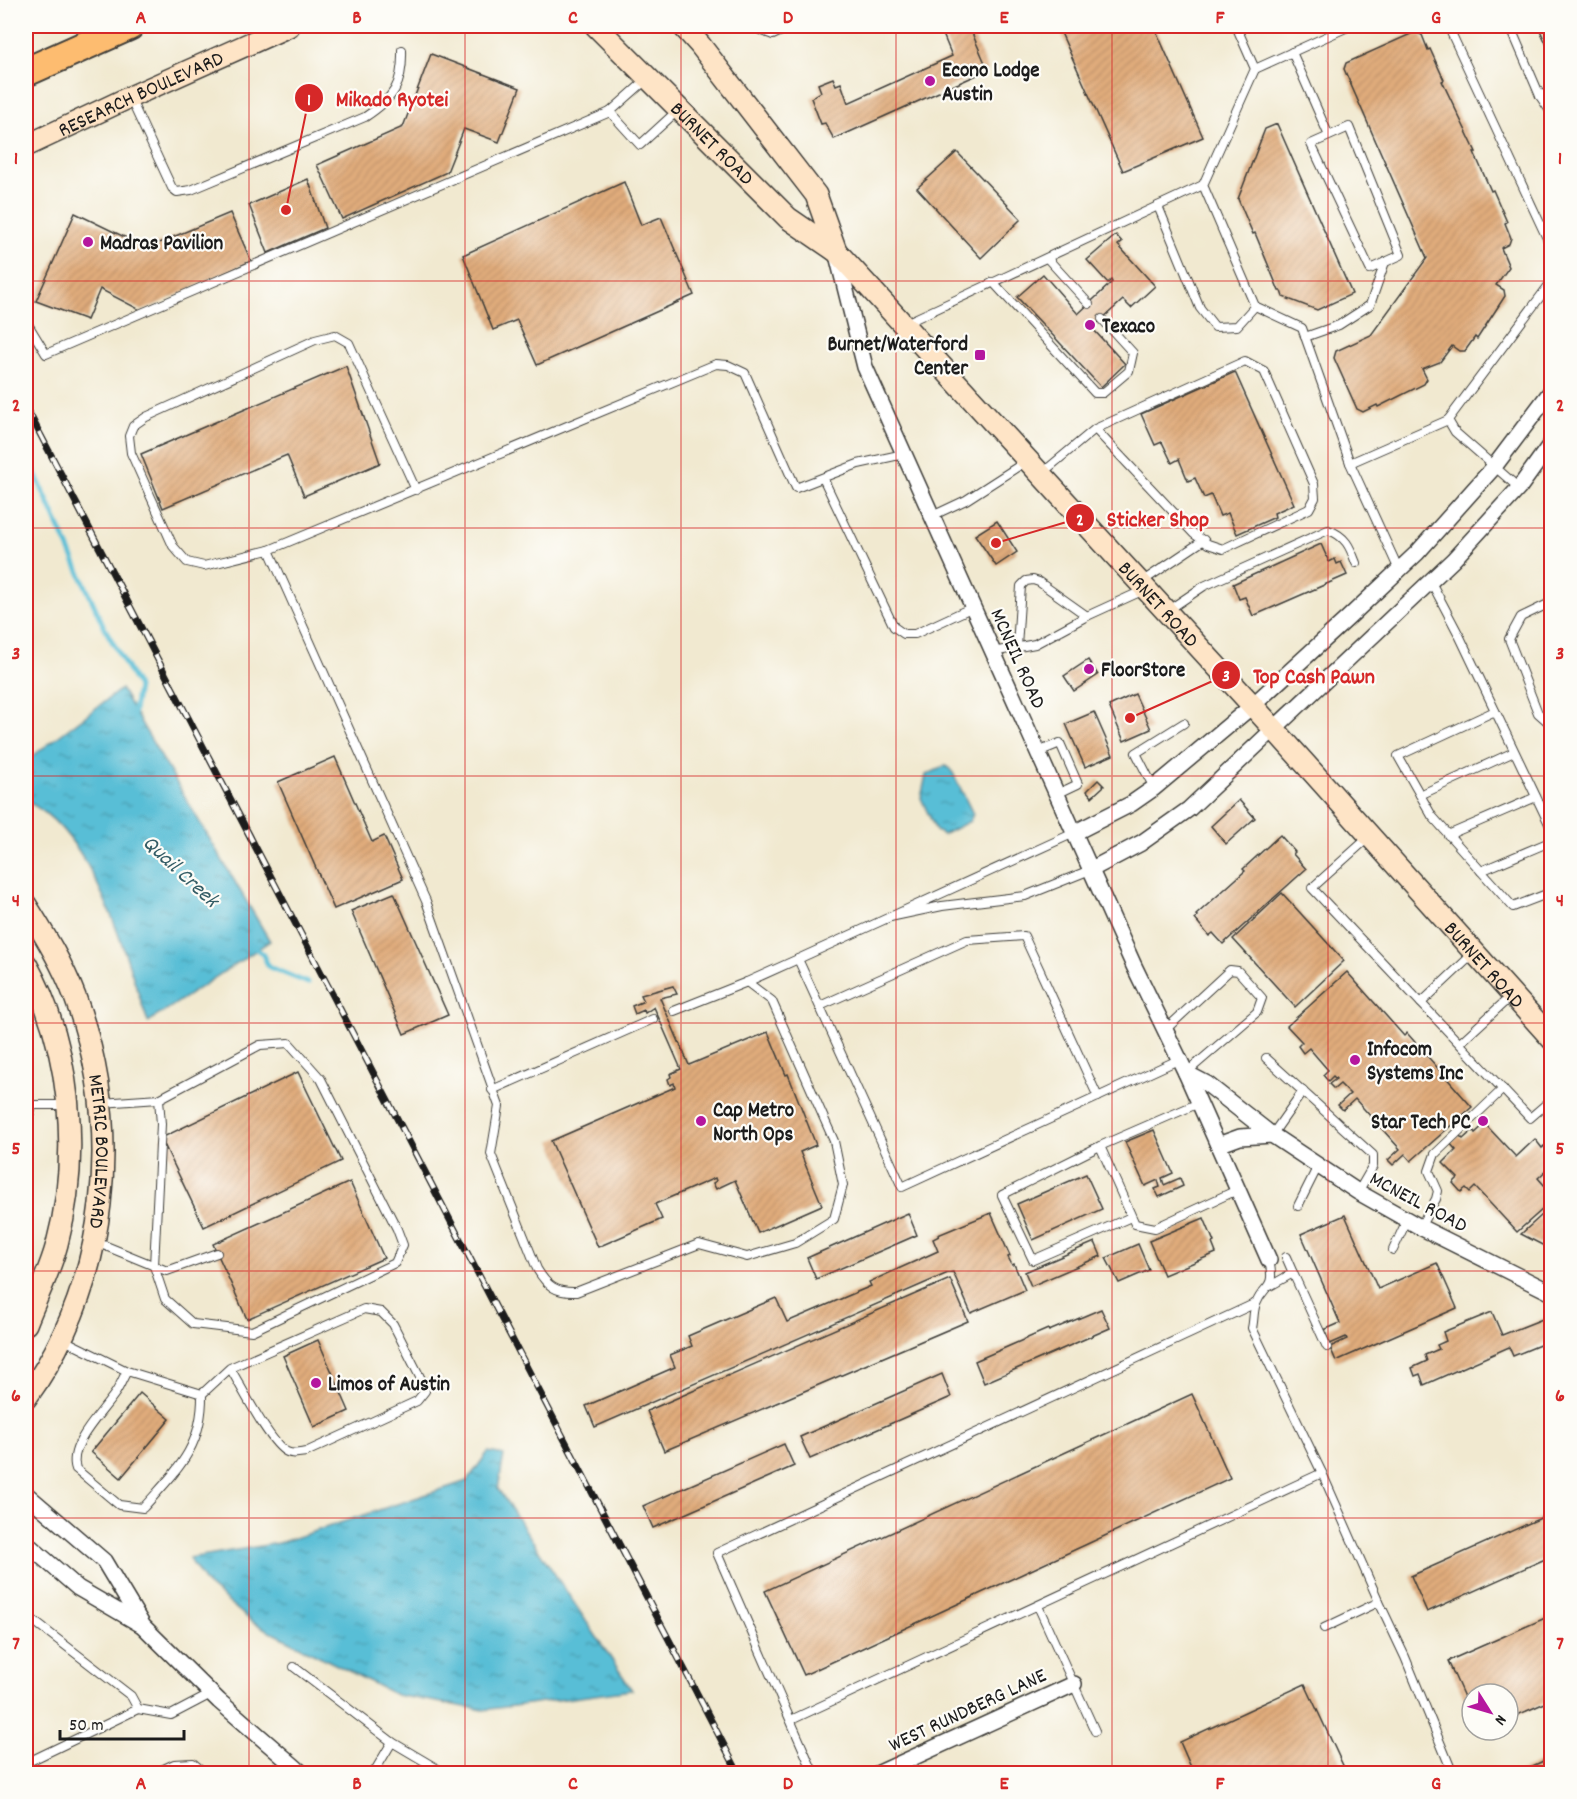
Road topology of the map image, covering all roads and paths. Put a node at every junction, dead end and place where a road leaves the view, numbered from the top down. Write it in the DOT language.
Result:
graph roads {
  1 [pos="129,26"];
  2 [pos="289,26"];
  3 [pos="596,26"];
  4 [pos="683,26"];
  5 [pos="758,26"];
  6 [pos="792,26"];
  7 [pos="1236,26"];
  8 [pos="1350,26"];
  9 [pos="1448,26"];
  10 [pos="1510,26"];
  11 [pos="402,50"];
  12 [pos="1292,52"];
  13 [pos="1255,69"];
  14 [pos="26,72"];
  15 [pos="648,78"];
  16 [pos="1551,90"];
  17 [pos="1540,96"];
  18 [pos="130,97"];
  19 [pos="679,109"];
  20 [pos="610,112"];
  21 [pos="1551,114"];
  22 [pos="1329,136"];
  23 [pos="26,146"];
  24 [pos="1203,185"];
  25 [pos="1158,206"];
  26 [pos="1551,249"];
  27 [pos="836,251"];
  28 [pos="1047,258"];
  29 [pos="1385,262"];
  30 [pos="1551,281"];
  31 [pos="993,282"];
  32 [pos="1089,304"];
  33 [pos="1255,306"];
  34 [pos="1102,319"];
  35 [pos="26,321"];
  36 [pos="902,325"];
  37 [pos="1305,337"];
  38 [pos="1551,390"];
  39 [pos="1448,420"];
  40 [pos="1095,429"];
  41 [pos="1551,442"];
  42 [pos="904,454"];
  43 [pos="1350,463"];
  44 [pos="1494,466"];
  45 [pos="1033,468"];
  46 [pos="823,478"];
  47 [pos="1519,488"];
  48 [pos="416,490"];
  49 [pos="932,516"];
  50 [pos="1203,540"];
  51 [pos="269,550"];
  52 [pos="1356,563"];
  53 [pos="1399,570"];
  54 [pos="1431,582"];
  55 [pos="1142,586"];
  56 [pos="1551,602"];
  57 [pos="973,607"];
  58 [pos="1166,612"];
  59 [pos="1087,616"];
  60 [pos="1017,647"];
  61 [pos="993,652"];
  62 [pos="1252,706"];
  63 [pos="1495,711"];
  64 [pos="1551,722"];
  65 [pos="1184,723"];
  66 [pos="1274,729"];
  67 [pos="1038,752"];
  68 [pos="1514,752"];
  69 [pos="1154,788"];
  70 [pos="1057,794"];
  71 [pos="1420,795"];
  72 [pos="1536,797"];
  73 [pos="1551,830"];
  74 [pos="1074,833"];
  75 [pos="1448,835"];
  76 [pos="1370,836"];
  77 [pos="1551,842"];
  78 [pos="1090,870"];
  79 [pos="1481,871"];
  80 [pos="1551,892"];
  81 [pos="26,905"];
  82 [pos="890,917"];
  83 [pos="1474,953"];
  84 [pos="798,959"];
  85 [pos="26,964"];
  86 [pos="747,982"];
  87 [pos="1512,995"];
  88 [pos="1421,1003"];
  89 [pos="820,1006"];
  90 [pos="674,1011"];
  91 [pos="653,1019"];
  92 [pos="1165,1030"];
  93 [pos="1551,1039"];
  94 [pos="1460,1043"];
  95 [pos="1266,1058"];
  96 [pos="1182,1066"];
  97 [pos="1503,1089"];
  98 [pos="492,1090"];
  99 [pos="1303,1091"];
  100 [pos="26,1096"];
  101 [pos="1098,1097"];
  102 [pos="159,1099"];
  103 [pos="1551,1099"];
  104 [pos="100,1103"];
  105 [pos="1199,1103"];
  106 [pos="32,1105"];
  107 [pos="67,1105"];
  108 [pos="26,1129"];
  109 [pos="1272,1135"];
  110 [pos="1218,1145"];
  111 [pos="1100,1146"];
  112 [pos="1318,1166"];
  113 [pos="1237,1190"];
  114 [pos="1358,1192"];
  115 [pos="1298,1206"];
  116 [pos="1131,1217"];
  117 [pos="1414,1224"];
  118 [pos="95,1241"];
  119 [pos="1394,1250"];
  120 [pos="217,1253"];
  121 [pos="1286,1257"];
  122 [pos="1269,1260"];
  123 [pos="154,1266"];
  124 [pos="1293,1273"];
  125 [pos="1269,1286"];
  126 [pos="1551,1293"];
  127 [pos="1256,1303"];
  128 [pos="26,1324"];
  129 [pos="61,1338"];
  130 [pos="1327,1347"];
  131 [pos="230,1368"];
  132 [pos="127,1371"];
  133 [pos="202,1394"];
  134 [pos="26,1398"];
  135 [pos="1322,1473"];
  136 [pos="26,1494"];
  137 [pos="26,1543"];
  138 [pos="1379,1602"];
  139 [pos="1038,1606"];
  140 [pos="26,1615"];
  141 [pos="143,1626"];
  142 [pos="1324,1628"];
  143 [pos="294,1667"];
  144 [pos="1074,1684"];
  145 [pos="211,1694"];
  146 [pos="138,1709"];
  147 [pos="790,1720"];
  148 [pos="1095,1731"];
  149 [pos="392,1742"];
  150 [pos="26,1763"];
  151 [pos="153,1773"];
  152 [pos="206,1773"];
  153 [pos="303,1773"];
  154 [pos="373,1773"];
  155 [pos="446,1773"];
  156 [pos="814,1773"];
  157 [pos="877,1773"];
  158 [pos="1453,1773"];
  1 -- 14 [label="highway"];
  2 -- 18 [label="main road, RESEARCH BOULEVARD"];
  3 -- 15 [label="main road, BURNET ROAD"];
  4 -- 27 [label="main road, BURNET ROAD"];
  5 -- 6 [label="lane"];
  7 -- 13 [label="lane"];
  8 -- 12 [label="lane"];
  9 -- 26 [label="lane"];
  10 -- 17 [label="lane"];
  11 -- 18 [label="lane"];
  12 -- 13 [label="lane"];
  12 -- 22 [label="lane"];
  13 -- 24 [label="lane"];
  15 -- 19 [label="main road, BURNET ROAD"];
  15 -- 20 [label="lane"];
  16 -- 17 [label="lane"];
  17 -- 21 [label="lane"];
  18 -- 23 [label="main road, RESEARCH BOULEVARD"];
  19 -- 20 [label="lane"];
  19 -- 27 [label="main road, BURNET ROAD"];
  20 -- 35 [label="lane"];
  22 -- 29 [label="lane"];
  22 -- 29 [label="lane"];
  24 -- 25 [label="lane"];
  24 -- 33 [label="lane"];
  25 -- 28 [label="lane"];
  25 -- 33 [label="lane"];
  27 -- 36 [label="main road, BURNET ROAD"];
  27 -- 42 [label="street, MCNEIL ROAD"];
  28 -- 31 [label="lane"];
  28 -- 32 [label="lane"];
  29 -- 37 [label="lane"];
  30 -- 39 [label="lane"];
  31 -- 34 [label="lane"];
  31 -- 36 [label="lane"];
  33 -- 37 [label="lane"];
  36 -- 45 [label="main road, BURNET ROAD"];
  37 -- 43 [label="lane"];
  38 -- 44 [label="street"];
  39 -- 43 [label="lane"];
  39 -- 44 [label="lane"];
  40 -- 45 [label="lane"];
  40 -- 50 [label="lane"];
  40 -- 50 [label="lane"];
  41 -- 47 [label="street"];
  42 -- 46 [label="lane"];
  42 -- 49 [label="street, MCNEIL ROAD"];
  43 -- 53 [label="lane"];
  44 -- 47 [label="lane"];
  44 -- 53 [label="street"];
  45 -- 49 [label="lane"];
  45 -- 55 [label="main road, BURNET ROAD"];
  46 -- 48 [label="lane"];
  46 -- 57 [label="lane"];
  47 -- 54 [label="street"];
  48 -- 51 [label="lane"];
  48 -- 51 [label="lane"];
  49 -- 57 [label="street, MCNEIL ROAD"];
  50 -- 55 [label="lane"];
  51 -- 98 [label="lane"];
  52 -- 58 [label="lane"];
  53 -- 62 [label="street"];
  54 -- 63 [label="lane"];
  54 -- 66 [label="street"];
  55 -- 58 [label="main road, BURNET ROAD"];
  55 -- 59 [label="lane"];
  56 -- 64 [label="lane"];
  57 -- 61 [label="street, MCNEIL ROAD"];
  58 -- 62 [label="main road, BURNET ROAD"];
  59 -- 60 [label="lane"];
  59 -- 60 [label="lane"];
  60 -- 61 [label="lane"];
  61 -- 67 [label="street, MCNEIL ROAD"];
  62 -- 66 [label="main road, BURNET ROAD"];
  62 -- 69 [label="street"];
  63 -- 68 [label="lane"];
  63 -- 71 [label="lane"];
  65 -- 69 [label="lane"];
  66 -- 76 [label="main road, BURNET ROAD"];
  66 -- 78 [label="street"];
  67 -- 70 [label="street, MCNEIL ROAD"];
  67 -- 70 [label="lane"];
  68 -- 71 [label="lane"];
  68 -- 72 [label="lane"];
  69 -- 74 [label="street"];
  70 -- 74 [label="street, MCNEIL ROAD"];
  71 -- 75 [label="lane"];
  72 -- 73 [label="lane"];
  72 -- 75 [label="lane"];
  74 -- 78 [label="street, MCNEIL ROAD"];
  74 -- 82 [label="lane"];
  75 -- 79 [label="lane"];
  76 -- 83 [label="main road, BURNET ROAD"];
  76 -- 88 [label="lane"];
  77 -- 79 [label="lane"];
  78 -- 82 [label="lane"];
  78 -- 92 [label="street, MCNEIL ROAD"];
  79 -- 80 [label="lane"];
  81 -- 104 [label="main road, METRIC BOULEVARD"];
  82 -- 84 [label="lane"];
  83 -- 87 [label="main road, BURNET ROAD"];
  83 -- 88 [label="lane"];
  84 -- 86 [label="lane"];
  84 -- 89 [label="lane"];
  85 -- 107 [label="main road, METRIC BOULEVARD"];
  86 -- 90 [label="lane"];
  86 -- 98 [label="lane"];
  87 -- 93 [label="main road, BURNET ROAD"];
  87 -- 94 [label="lane"];
  88 -- 94 [label="lane"];
  89 -- 101 [label="lane"];
  89 -- 101 [label="lane"];
  91 -- 98 [label="lane"];
  92 -- 96 [label="street, MCNEIL ROAD"];
  92 -- 96 [label="lane"];
  94 -- 97 [label="lane"];
  95 -- 99 [label="lane"];
  96 -- 101 [label="lane"];
  96 -- 105 [label="street, MCNEIL ROAD"];
  96 -- 109 [label="street, MCNEIL ROAD"];
  97 -- 103 [label="lane"];
  97 -- 117 [label="lane"];
  99 -- 109 [label="lane"];
  99 -- 114 [label="lane"];
  100 -- 106 [label="lane"];
  102 -- 104 [label="lane"];
  102 -- 123 [label="lane"];
  102 -- 123 [label="lane"];
  104 -- 107 [label="main road"];
  104 -- 118 [label="main road, METRIC BOULEVARD"];
  105 -- 110 [label="street, MCNEIL ROAD"];
  105 -- 111 [label="lane"];
  106 -- 107 [label="lane"];
  106 -- 108 [label="lane"];
  107 -- 128 [label="main road, METRIC BOULEVARD"];
  109 -- 110 [label="street"];
  109 -- 112 [label="street, MCNEIL ROAD"];
  110 -- 113 [label="street, MCNEIL ROAD"];
  111 -- 116 [label="lane"];
  111 -- 116 [label="lane"];
  112 -- 114 [label="street, MCNEIL ROAD"];
  112 -- 115 [label="lane"];
  113 -- 116 [label="lane"];
  113 -- 122 [label="street, MCNEIL ROAD"];
  114 -- 117 [label="street, MCNEIL ROAD"];
  117 -- 119 [label="lane"];
  117 -- 126 [label="street, MCNEIL ROAD"];
  118 -- 123 [label="lane"];
  118 -- 129 [label="main road, METRIC BOULEVARD"];
  120 -- 123 [label="lane"];
  121 -- 124 [label="lane"];
  122 -- 125 [label="lane"];
  124 -- 125 [label="lane"];
  124 -- 130 [label="lane"];
  125 -- 127 [label="lane"];
  127 -- 135 [label="lane"];
  127 -- 147 [label="lane"];
  129 -- 132 [label="lane"];
  129 -- 134 [label="main road, METRIC BOULEVARD"];
  131 -- 131 [label="lane"];
  131 -- 133 [label="lane"];
  132 -- 133 [label="lane"];
  132 -- 133 [label="lane"];
  135 -- 138 [label="lane"];
  135 -- 139 [label="lane"];
  136 -- 141 [label="street"];
  137 -- 141 [label="street"];
  138 -- 142 [label="lane"];
  138 -- 158 [label="lane"];
  139 -- 144 [label="lane"];
  139 -- 147 [label="lane"];
  140 -- 146 [label="lane"];
  141 -- 145 [label="street"];
  143 -- 149 [label="lane"];
  144 -- 148 [label="lane"];
  144 -- 157 [label="street, WEST RUNDBERG LANE"];
  145 -- 146 [label="lane"];
  145 -- 153 [label="street"];
  146 -- 150 [label="lane"];
  147 -- 156 [label="lane"];
  149 -- 154 [label="lane"];
  149 -- 155 [label="lane"];
  151 -- 152 [label="lane"];
}
